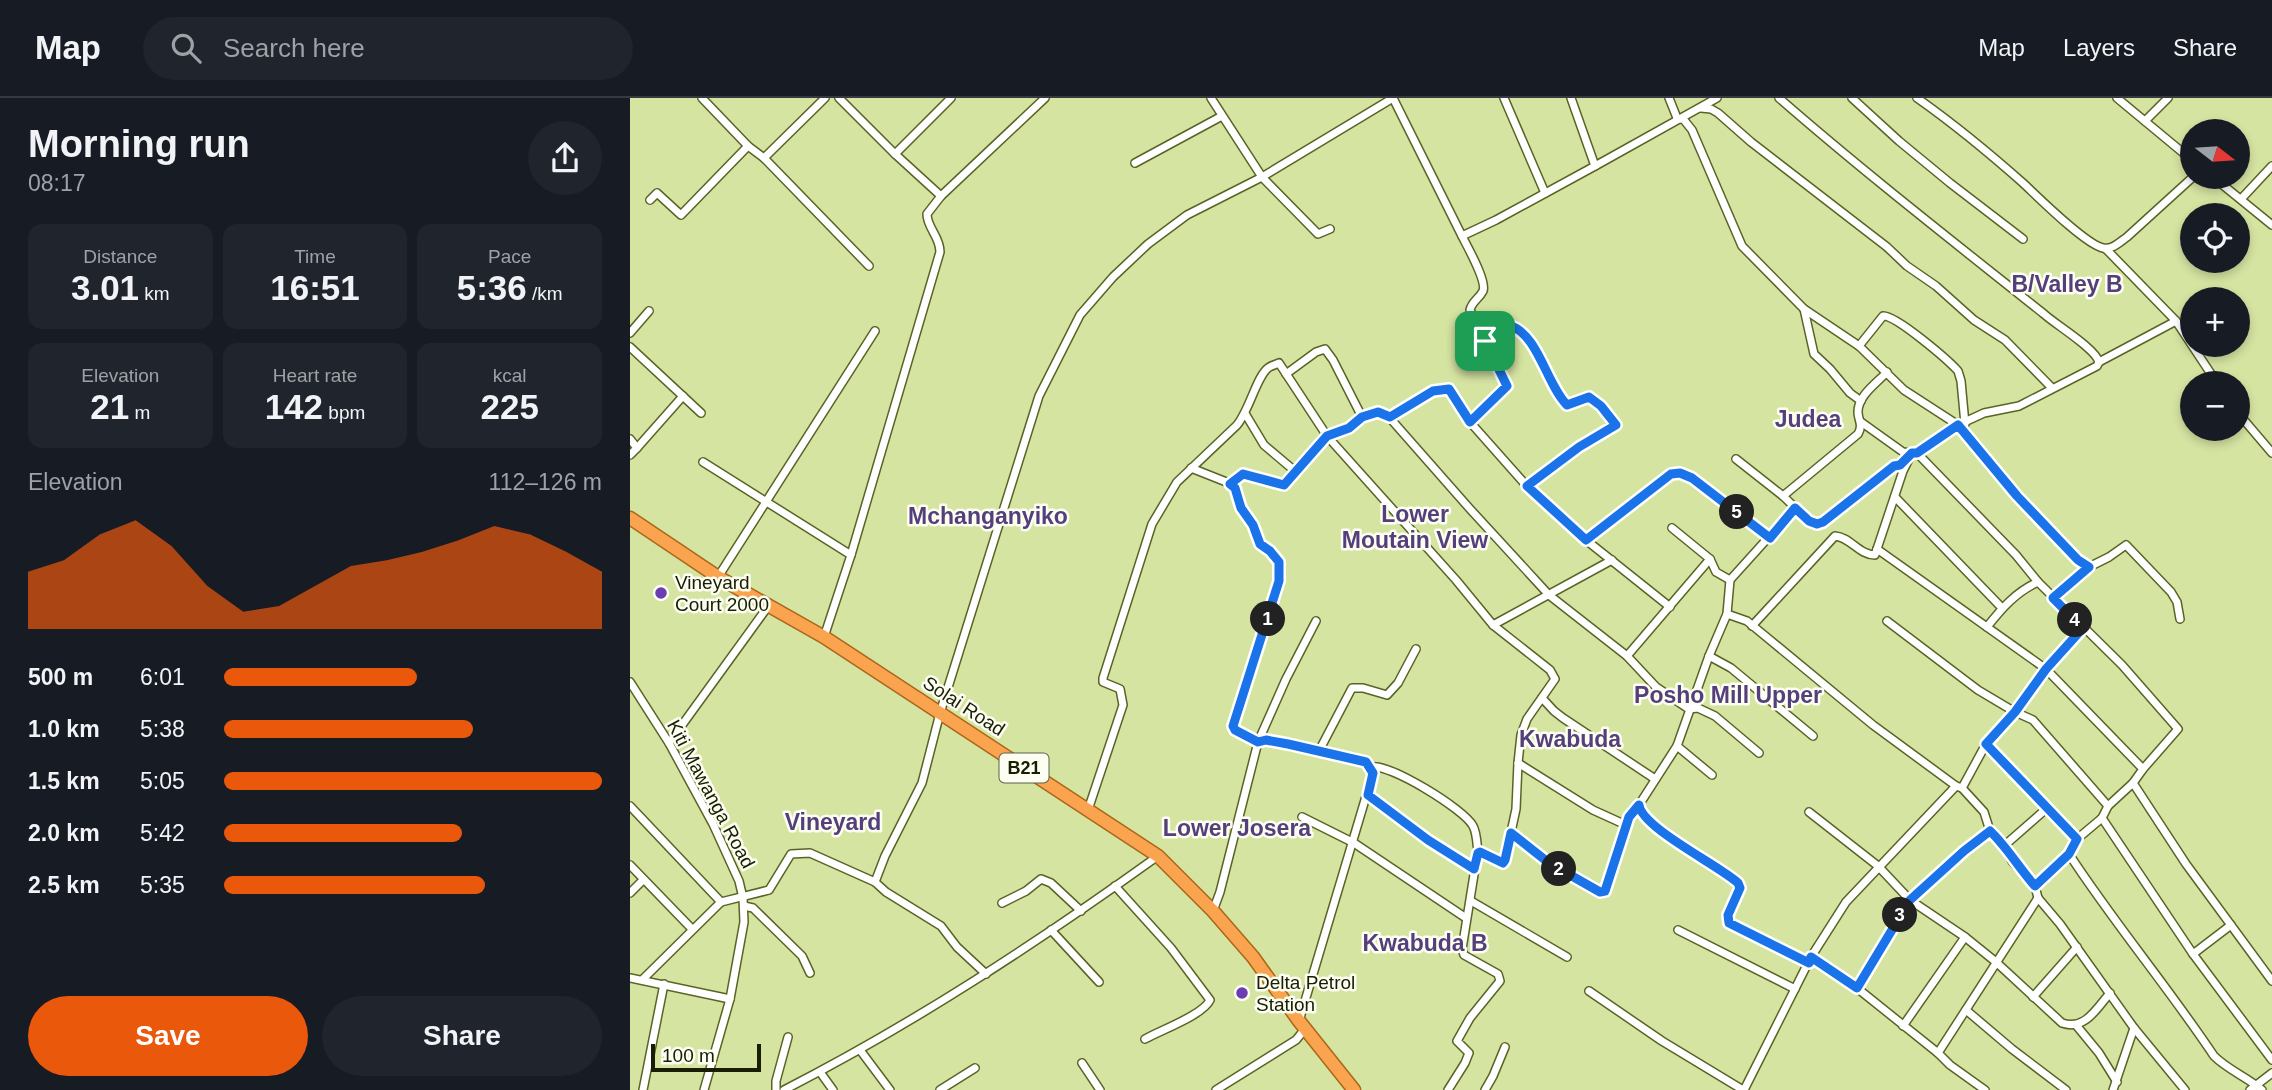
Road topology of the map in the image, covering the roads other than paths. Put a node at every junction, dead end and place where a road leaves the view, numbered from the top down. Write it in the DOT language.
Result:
graph roads {
  1 [pos="702,98"];
  2 [pos="825,98"];
  3 [pos="839,98"];
  4 [pos="951,98"];
  5 [pos="1045,98"];
  6 [pos="1211,98"];
  7 [pos="1393,98"];
  8 [pos="1504,98"];
  9 [pos="1571,98"];
  10 [pos="1669,98"];
  11 [pos="1717,98"];
  12 [pos="1779,98"];
  13 [pos="1852,98"];
  14 [pos="1917,98"];
  15 [pos="2117,98"];
  16 [pos="2168,98"];
  17 [pos="1700,108"];
  18 [pos="1222,116"];
  19 [pos="1681,119"];
  20 [pos="2146,121"];
  21 [pos="748,146"];
  22 [pos="2180,150"];
  23 [pos="895,154"];
  24 [pos="764,158"];
  25 [pos="1135,163"];
  26 [pos="1595,166"];
  27 [pos="2272,166"];
  28 [pos="1262,177"];
  29 [pos="2180,189"];
  30 [pos="2230,189"];
  31 [pos="1545,193"];
  32 [pos="941,196"];
  33 [pos="2242,198"];
  34 [pos="650,200"];
  35 [pos="2272,225"];
  36 [pos="1330,229"];
  37 [pos="1462,236"];
  38 [pos="2023,239"];
  39 [pos="2106,249"];
  40 [pos="869,266"];
  41 [pos="1804,309"];
  42 [pos="649,311"];
  43 [pos="2176,321"];
  44 [pos="875,331"];
  45 [pos="630,333"];
  46 [pos="1485,341"];
  47 [pos="1859,346"];
  48 [pos="630,348"];
  49 [pos="2099,362"];
  50 [pos="2209,371"];
  51 [pos="1887,372"];
  52 [pos="1286,374"];
  53 [pos="2052,388"];
  54 [pos="683,396"];
  55 [pos="1861,401"];
  56 [pos="701,413"];
  57 [pos="1246,415"];
  58 [pos="1362,417"];
  59 [pos="1390,417"];
  60 [pos="1470,422"];
  61 [pos="1861,422"];
  62 [pos="1962,425"];
  63 [pos="2250,427"];
  64 [pos="1327,436"];
  65 [pos="630,439"];
  66 [pos="638,448"];
  67 [pos="1914,453"];
  68 [pos="2272,453"];
  69 [pos="630,455"];
  70 [pos="1736,459"];
  71 [pos="703,461"];
  72 [pos="1191,468"];
  73 [pos="1296,472"];
  74 [pos="1230,484"];
  75 [pos="1527,486"];
  76 [pos="1783,496"];
  77 [pos="1895,497"];
  78 [pos="767,502"];
  79 [pos="1795,508"];
  80 [pos="630,518"];
  81 [pos="1672,528"];
  82 [pos="1770,538"];
  83 [pos="1586,540"];
  84 [pos="1877,549"];
  85 [pos="851,555"];
  86 [pos="1710,559"];
  87 [pos="1612,560"];
  88 [pos="2089,567"];
  89 [pos="718,577"];
  90 [pos="1730,580"];
  91 [pos="2038,582"];
  92 [pos="1549,595"];
  93 [pos="2053,598"];
  94 [pos="769,605"];
  95 [pos="1670,607"];
  96 [pos="2001,608"];
  97 [pos="1727,614"];
  98 [pos="2180,619"];
  99 [pos="1316,621"];
  100 [pos="1887,621"];
  101 [pos="1493,625"];
  102 [pos="1752,626"];
  103 [pos="1987,627"];
  104 [pos="2083,628"];
  105 [pos="824,637"];
  106 [pos="1416,649"];
  107 [pos="1627,656"];
  108 [pos="1709,656"];
  109 [pos="2046,669"];
  110 [pos="630,682"];
  111 [pos="1542,698"];
  112 [pos="1689,709"];
  113 [pos="2015,712"];
  114 [pos="940,713"];
  115 [pos="1813,736"];
  116 [pos="1258,742"];
  117 [pos="669,743"];
  118 [pos="1986,744"];
  119 [pos="1677,746"];
  120 [pos="1319,751"];
  121 [pos="1759,753"];
  122 [pos="1517,763"];
  123 [pos="1371,767"];
  124 [pos="2143,769"];
  125 [pos="1712,775"];
  126 [pos="1655,779"];
  127 [pos="2133,783"];
  128 [pos="1959,787"];
  129 [pos="1368,795"];
  130 [pos="1639,805"];
  131 [pos="630,806"];
  132 [pos="2108,806"];
  133 [pos="2046,808"];
  134 [pos="1088,810"];
  135 [pos="1810,812"];
  136 [pos="1302,817"];
  137 [pos="2102,818"];
  138 [pos="1626,825"];
  139 [pos="1990,831"];
  140 [pos="1511,833"];
  141 [pos="2077,839"];
  142 [pos="1354,843"];
  143 [pos="2005,845"];
  144 [pos="1478,853"];
  145 [pos="2069,854"];
  146 [pos="1157,856"];
  147 [pos="630,865"];
  148 [pos="1878,866"];
  149 [pos="1474,869"];
  150 [pos="643,880"];
  151 [pos="875,882"];
  152 [pos="1115,886"];
  153 [pos="2035,886"];
  154 [pos="630,893"];
  155 [pos="2038,898"];
  156 [pos="1910,900"];
  157 [pos="1471,901"];
  158 [pos="721,902"];
  159 [pos="744,902"];
  160 [pos="1002,903"];
  161 [pos="1081,911"];
  162 [pos="1213,911"];
  163 [pos="1466,918"];
  164 [pos="2231,925"];
  165 [pos="692,929"];
  166 [pos="1051,930"];
  167 [pos="1678,930"];
  168 [pos="1965,937"];
  169 [pos="2077,947"];
  170 [pos="2193,954"];
  171 [pos="1567,957"];
  172 [pos="1810,960"];
  173 [pos="1996,962"];
  174 [pos="810,973"];
  175 [pos="986,974"];
  176 [pos="630,978"];
  177 [pos="643,979"];
  178 [pos="1099,982"];
  179 [pos="2272,982"];
  180 [pos="664,984"];
  181 [pos="1857,988"];
  182 [pos="1795,989"];
  183 [pos="1589,991"];
  184 [pos="2110,993"];
  185 [pos="2033,997"];
  186 [pos="730,999"];
  187 [pos="1966,1010"];
  188 [pos="1302,1025"];
  189 [pos="2076,1025"];
  190 [pos="1903,1026"];
  191 [pos="2134,1028"];
  192 [pos="788,1037"];
  193 [pos="1145,1038"];
  194 [pos="1505,1047"];
  195 [pos="860,1050"];
  196 [pos="1938,1053"];
  197 [pos="2272,1060"];
  198 [pos="1082,1063"];
  199 [pos="975,1068"];
  200 [pos="820,1072"];
  201 [pos="2272,1073"];
  202 [pos="2117,1082"];
  203 [pos="2256,1088"];
  204 [pos="643,1090"];
  205 [pos="704,1090"];
  206 [pos="776,1090"];
  207 [pos="784,1090"];
  208 [pos="834,1090"];
  209 [pos="890,1090"];
  210 [pos="940,1090"];
  211 [pos="1100,1090"];
  212 [pos="1216,1090"];
  213 [pos="1354,1090"];
  214 [pos="1448,1090"];
  215 [pos="1485,1090"];
  216 [pos="1743,1090"];
  217 [pos="1985,1090"];
  218 [pos="2066,1090"];
  219 [pos="2113,1090"];
  220 [pos="2185,1090"];
  1 -- 21 [label="street"];
  2 -- 24 [label="street"];
  3 -- 23 [label="street"];
  4 -- 23 [label="street"];
  5 -- 32 [label="street"];
  6 -- 18 [label="street"];
  7 -- 28 [label="street"];
  7 -- 37 [label="street"];
  8 -- 31 [label="street"];
  9 -- 26 [label="street"];
  10 -- 19 [label="street"];
  11 -- 17 [label="street"];
  12 -- 49 [label="street"];
  13 -- 38 [label="street"];
  14 -- 39 [label="street"];
  15 -- 20 [label="street"];
  16 -- 20 [label="street"];
  17 -- 19 [label="street"];
  17 -- 53 [label="street"];
  18 -- 25 [label="street"];
  18 -- 28 [label="street"];
  19 -- 26 [label="street"];
  19 -- 41 [label="street"];
  20 -- 22 [label="street"];
  21 -- 24 [label="street"];
  21 -- 34 [label="street"];
  23 -- 32 [label="street"];
  24 -- 40 [label="street"];
  26 -- 31 [label="street"];
  27 -- 33 [label="street"];
  28 -- 36 [label="street"];
  28 -- 114 [label="street"];
  29 -- 39 [label="street"];
  30 -- 33 [label="street"];
  31 -- 37 [label="street"];
  32 -- 85 [label="street"];
  33 -- 35 [label="street"];
  37 -- 46 [label="street"];
  39 -- 43 [label="street"];
  41 -- 47 [label="street"];
  41 -- 55 [label="street"];
  42 -- 45 [label="street"];
  43 -- 49 [label="street"];
  43 -- 50 [label="street"];
  44 -- 78 [label="street"];
  46 -- 60 [label="street"];
  46 -- 75 [label="street"];
  47 -- 51 [label="street"];
  47 -- 62 [label="street"];
  48 -- 54 [label="street"];
  49 -- 53 [label="street"];
  51 -- 55 [label="street"];
  51 -- 62 [label="street"];
  52 -- 57 [label="street"];
  52 -- 58 [label="street"];
  52 -- 64 [label="street"];
  53 -- 62 [label="street"];
  54 -- 56 [label="street"];
  54 -- 66 [label="street"];
  55 -- 61 [label="street"];
  57 -- 72 [label="street"];
  57 -- 73 [label="street"];
  58 -- 59 [label="street"];
  58 -- 64 [label="street"];
  59 -- 60 [label="street"];
  59 -- 92 [label="street"];
  60 -- 75 [label="street"];
  61 -- 67 [label="street"];
  61 -- 76 [label="street"];
  62 -- 67 [label="street"];
  62 -- 88 [label="street"];
  63 -- 68 [label="street"];
  64 -- 73 [label="street"];
  64 -- 101 [label="street"];
  65 -- 66 [label="street"];
  66 -- 69 [label="street"];
  67 -- 77 [label="street"];
  67 -- 79 [label="street"];
  67 -- 91 [label="street"];
  70 -- 76 [label="street"];
  71 -- 78 [label="street"];
  72 -- 74 [label="street"];
  72 -- 134 [label="street"];
  73 -- 74 [label="street"];
  74 -- 116 [label="street"];
  75 -- 83 [label="street"];
  76 -- 79 [label="street"];
  77 -- 84 [label="street"];
  77 -- 96 [label="street"];
  78 -- 85 [label="street"];
  78 -- 89 [label="street"];
  79 -- 82 [label="street"];
  80 -- 89 [label="highway, Solai Road / B21"];
  81 -- 86 [label="street"];
  82 -- 83 [label="street"];
  82 -- 90 [label="street"];
  83 -- 87 [label="street"];
  84 -- 102 [label="street"];
  84 -- 103 [label="street"];
  85 -- 105 [label="street"];
  86 -- 90 [label="street"];
  86 -- 95 [label="street"];
  87 -- 92 [label="street"];
  87 -- 95 [label="street"];
  88 -- 93 [label="street"];
  88 -- 98 [label="street"];
  89 -- 94 [label="highway, Solai Road / B21"];
  90 -- 97 [label="street"];
  91 -- 93 [label="street"];
  91 -- 96 [label="street"];
  92 -- 101 [label="street"];
  92 -- 107 [label="street"];
  93 -- 104 [label="street"];
  94 -- 105 [label="highway, Solai Road / B21"];
  94 -- 117 [label="street"];
  95 -- 107 [label="street"];
  96 -- 103 [label="street"];
  97 -- 102 [label="street"];
  97 -- 108 [label="street"];
  99 -- 116 [label="street"];
  100 -- 113 [label="street"];
  101 -- 111 [label="street"];
  102 -- 128 [label="street"];
  103 -- 109 [label="street"];
  104 -- 109 [label="street"];
  104 -- 124 [label="street"];
  105 -- 114 [label="highway, Solai Road / B21"];
  106 -- 120 [label="street"];
  107 -- 112 [label="street"];
  108 -- 112 [label="street"];
  108 -- 115 [label="street"];
  109 -- 113 [label="street"];
  109 -- 124 [label="street"];
  110 -- 117 [label="street, Kiti Mawanga Road"];
  111 -- 122 [label="street"];
  111 -- 126 [label="street"];
  112 -- 119 [label="street"];
  112 -- 121 [label="street"];
  113 -- 118 [label="street"];
  113 -- 132 [label="street"];
  114 -- 134 [label="highway, Solai Road / B21"];
  114 -- 151 [label="street"];
  116 -- 120 [label="street"];
  116 -- 162 [label="street"];
  117 -- 159 [label="street, Kiti Mawanga Road"];
  118 -- 128 [label="street"];
  118 -- 133 [label="street"];
  119 -- 125 [label="street"];
  119 -- 126 [label="street"];
  120 -- 123 [label="street"];
  122 -- 138 [label="street"];
  122 -- 140 [label="street"];
  123 -- 129 [label="street"];
  123 -- 144 [label="street"];
  124 -- 127 [label="street"];
  126 -- 130 [label="street"];
  127 -- 132 [label="street"];
  127 -- 164 [label="street"];
  128 -- 139 [label="street"];
  128 -- 148 [label="street"];
  129 -- 142 [label="street"];
  129 -- 149 [label="street"];
  130 -- 138 [label="street"];
  130 -- 172 [label="street"];
  131 -- 158 [label="street"];
  132 -- 137 [label="street"];
  133 -- 141 [label="street"];
  133 -- 143 [label="street"];
  134 -- 146 [label="highway, Solai Road / B21"];
  135 -- 148 [label="street"];
  136 -- 142 [label="street"];
  137 -- 141 [label="street"];
  137 -- 170 [label="street"];
  138 -- 140 [label="street"];
  139 -- 143 [label="street"];
  139 -- 156 [label="street"];
  140 -- 144 [label="street"];
  141 -- 145 [label="street"];
  142 -- 163 [label="street"];
  142 -- 188 [label="street"];
  143 -- 153 [label="street"];
  144 -- 149 [label="street"];
  145 -- 153 [label="street"];
  145 -- 203 [label="street"];
  146 -- 152 [label="street"];
  146 -- 162 [label="highway, Solai Road / B21"];
  147 -- 150 [label="street"];
  148 -- 156 [label="street"];
  148 -- 172 [label="street"];
  149 -- 157 [label="street"];
  150 -- 154 [label="street"];
  150 -- 165 [label="street"];
  151 -- 159 [label="street"];
  151 -- 175 [label="street"];
  152 -- 161 [label="street"];
  152 -- 193 [label="street"];
  153 -- 155 [label="street"];
  155 -- 169 [label="street"];
  155 -- 173 [label="street"];
  156 -- 168 [label="street"];
  156 -- 181 [label="street"];
  157 -- 163 [label="street"];
  157 -- 171 [label="street"];
  158 -- 159 [label="street"];
  158 -- 165 [label="street"];
  159 -- 174 [label="street"];
  159 -- 186 [label="street, Kiti Mawanga Road"];
  160 -- 161 [label="street"];
  161 -- 166 [label="street"];
  162 -- 188 [label="highway, Solai Road / B21"];
  163 -- 214 [label="street"];
  164 -- 170 [label="street"];
  164 -- 179 [label="street"];
  165 -- 177 [label="street"];
  166 -- 175 [label="street"];
  166 -- 178 [label="street"];
  167 -- 182 [label="street"];
  168 -- 173 [label="street"];
  168 -- 190 [label="street"];
  169 -- 184 [label="street"];
  169 -- 185 [label="street"];
  170 -- 197 [label="street"];
  172 -- 181 [label="street"];
  172 -- 182 [label="street"];
  173 -- 185 [label="street"];
  173 -- 187 [label="street"];
  175 -- 195 [label="street"];
  176 -- 177 [label="street"];
  177 -- 180 [label="street"];
  180 -- 186 [label="street"];
  180 -- 204 [label="street"];
  181 -- 190 [label="street"];
  182 -- 216 [label="street"];
  183 -- 216 [label="street"];
  184 -- 189 [label="street"];
  184 -- 191 [label="street"];
  185 -- 189 [label="street"];
  186 -- 205 [label="street, Kiti Mawanga Road"];
  187 -- 196 [label="street"];
  187 -- 218 [label="street"];
  188 -- 212 [label="street"];
  188 -- 213 [label="highway, Solai Road / B21"];
  189 -- 202 [label="street"];
  190 -- 196 [label="street"];
  191 -- 202 [label="street"];
  191 -- 220 [label="street"];
  192 -- 206 [label="street"];
  194 -- 215 [label="street"];
  195 -- 200 [label="street"];
  195 -- 209 [label="street"];
  196 -- 217 [label="street"];
  198 -- 211 [label="street"];
  199 -- 210 [label="street"];
  200 -- 207 [label="street"];
  200 -- 208 [label="street"];
  201 -- 203 [label="street"];
  202 -- 219 [label="street"];
}
